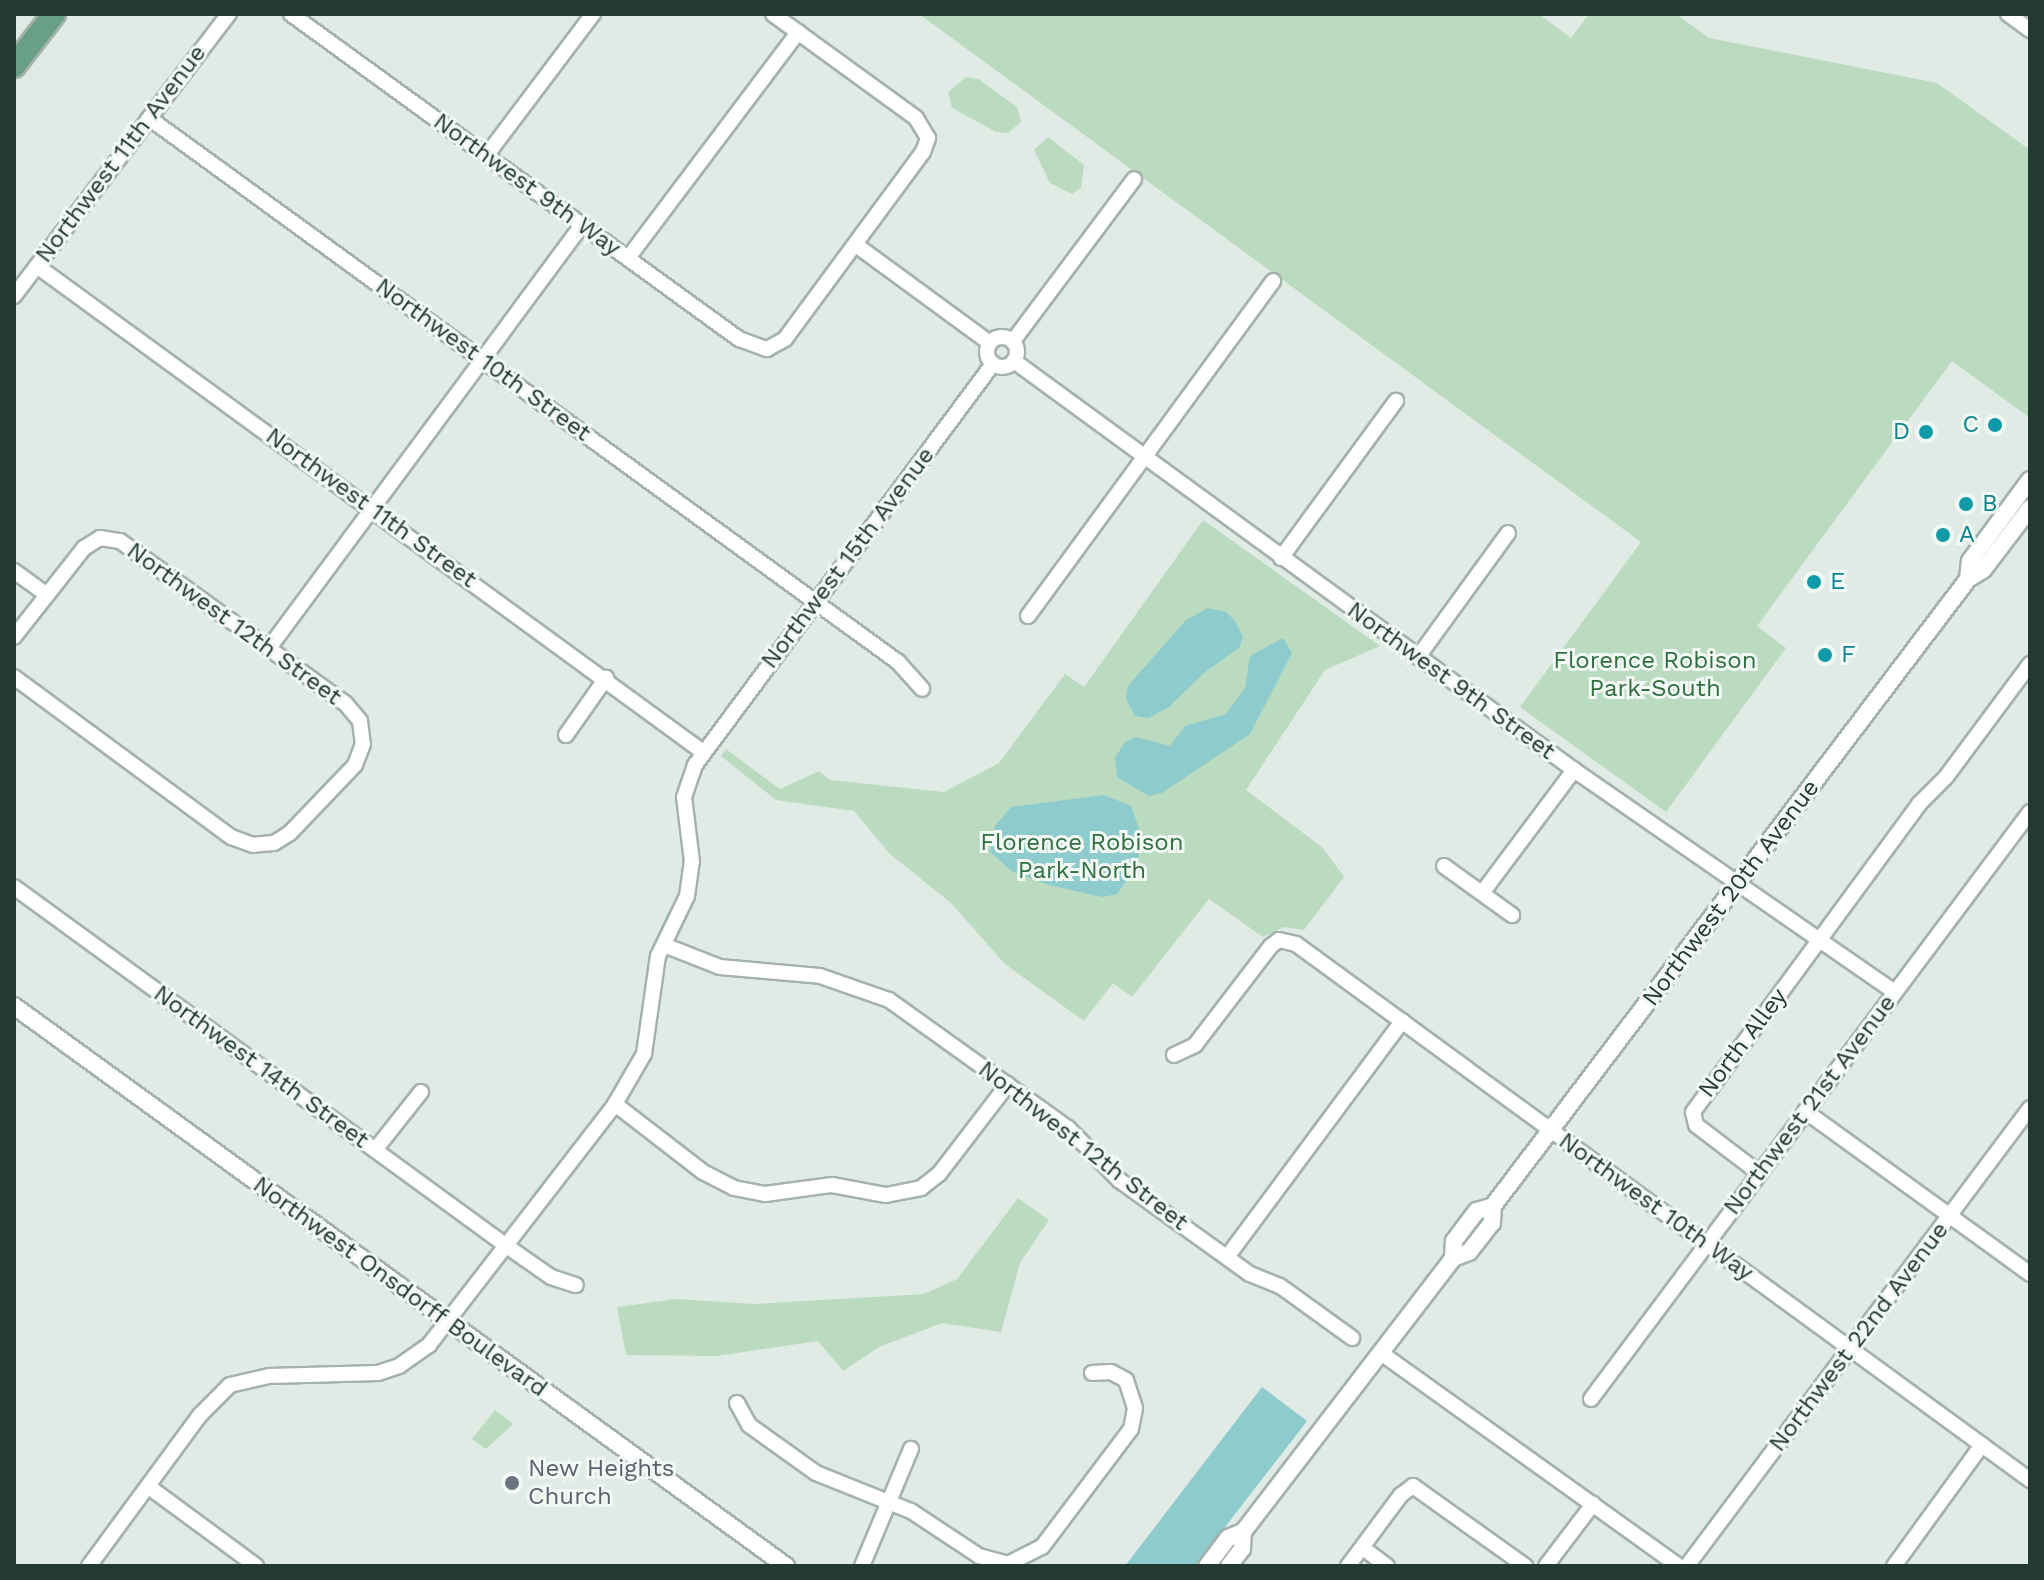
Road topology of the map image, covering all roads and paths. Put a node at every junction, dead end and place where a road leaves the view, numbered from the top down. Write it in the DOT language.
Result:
graph roads {
  1 [pos="54,14"];
  2 [pos="229,14"];
  3 [pos="291,14"];
  4 [pos="593,14"];
  5 [pos="773,14"];
  6 [pos="2008,14"];
  7 [pos="2030,30"];
  8 [pos="798,32"];
  9 [pos="14,66"];
  10 [pos="149,118"];
  11 [pos="486,156"];
  12 [pos="1134,179"];
  13 [pos="582,225"];
  14 [pos="856,245"];
  15 [pos="628,258"];
  16 [pos="37,266"];
  17 [pos="1273,281"];
  18 [pos="14,296"];
  19 [pos="1013,341"];
  20 [pos="990,343"];
  21 [pos="482,360"];
  22 [pos="1014,361"];
  23 [pos="993,364"];
  24 [pos="1396,401"];
  25 [pos="1145,457"];
  26 [pos="2030,480"];
  27 [pos="372,508"];
  28 [pos="2030,508"];
  29 [pos="1508,533"];
  30 [pos="1281,558"];
  31 [pos="14,571"];
  32 [pos="1968,579"];
  33 [pos="46,594"];
  34 [pos="815,605"];
  35 [pos="1028,616"];
  36 [pos="14,637"];
  37 [pos="269,648"];
  38 [pos="1418,657"];
  39 [pos="2028,672"];
  40 [pos="14,677"];
  41 [pos="606,678"];
  42 [pos="922,689"];
  43 [pos="566,735"];
  44 [pos="703,752"];
  45 [pos="1574,770"];
  46 [pos="2030,812"];
  47 [pos="1444,866"];
  48 [pos="1737,884"];
  49 [pos="14,887"];
  50 [pos="1482,893"];
  51 [pos="1512,915"];
  52 [pos="1820,938"];
  53 [pos="664,945"];
  54 [pos="1895,992"];
  55 [pos="14,1006"];
  56 [pos="1402,1021"];
  57 [pos="1174,1055"];
  58 [pos="1008,1084"];
  59 [pos="421,1092"];
  60 [pos="615,1104"];
  61 [pos="2030,1108"];
  62 [pos="1805,1111"];
  63 [pos="1552,1130"];
  64 [pos="375,1150"];
  65 [pos="1759,1173"];
  66 [pos="1950,1216"];
  67 [pos="1706,1244"];
  68 [pos="508,1247"];
  69 [pos="1227,1257"];
  70 [pos="2030,1274"];
  71 [pos="576,1285"];
  72 [pos="449,1323"];
  73 [pos="1352,1338"];
  74 [pos="1850,1349"];
  75 [pos="1381,1353"];
  76 [pos="1092,1373"];
  77 [pos="1591,1399"];
  78 [pos="737,1403"];
  79 [pos="1982,1445"];
  80 [pos="911,1449"];
  81 [pos="2030,1480"];
  82 [pos="149,1487"];
  83 [pos="892,1503"];
  84 [pos="1593,1504"];
  85 [pos="1243,1532"];
  86 [pos="1363,1548"];
  87 [pos="89,1566"];
  88 [pos="256,1566"];
  89 [pos="786,1566"];
  90 [pos="862,1566"];
  91 [pos="1207,1566"];
  92 [pos="1229,1566"];
  93 [pos="1348,1566"];
  94 [pos="1387,1566"];
  95 [pos="1525,1566"];
  96 [pos="1546,1566"];
  97 [pos="1679,1566"];
  98 [pos="1687,1566"];
  99 [pos="1894,1566"];
  1 -- 9 [label="main road"];
  2 -- 10 [label="street, Northwest 11th Avenue"];
  3 -- 11 [label="street, Northwest 9th Way"];
  4 -- 11 [label="street"];
  5 -- 8 [label="street"];
  6 -- 7 [label="street"];
  8 -- 14 [label="street"];
  8 -- 15 [label="street"];
  10 -- 16 [label="street, Northwest 11th Avenue"];
  10 -- 21 [label="street, Northwest 10th Street"];
  11 -- 13 [label="street, Northwest 9th Way"];
  12 -- 19 [label="street"];
  13 -- 15 [label="street, Northwest 9th Way"];
  13 -- 21 [label="street"];
  14 -- 15 [label="street, Northwest 9th Way"];
  14 -- 20 [label="street"];
  16 -- 18 [label="street, Northwest 11th Avenue"];
  16 -- 27 [label="street, Northwest 11th Street"];
  17 -- 25 [label="street"];
  19 -- 20 [label="street"];
  19 -- 22 [label="street"];
  20 -- 23 [label="street"];
  21 -- 27 [label="street"];
  21 -- 34 [label="street, Northwest 10th Street"];
  22 -- 23 [label="street"];
  22 -- 25 [label="street, Northwest 9th Street"];
  23 -- 34 [label="street, Northwest 15th Avenue"];
  24 -- 30 [label="street"];
  25 -- 30 [label="street, Northwest 9th Street"];
  25 -- 35 [label="street"];
  26 -- 32 [label="street, Northwest 20th Avenue"];
  27 -- 37 [label="street"];
  27 -- 41 [label="street, Northwest 11th Street"];
  28 -- 32 [label="street, Northwest 20th Avenue"];
  29 -- 38 [label="street"];
  30 -- 38 [label="street, Northwest 9th Street"];
  31 -- 33 [label="street"];
  32 -- 48 [label="street, Northwest 20th Avenue"];
  33 -- 36 [label="street"];
  33 -- 37 [label="street, Northwest 12th Street"];
  34 -- 42 [label="street, Northwest 10th Street"];
  34 -- 44 [label="street, Northwest 15th Avenue"];
  37 -- 40 [label="street, Northwest 12th Street"];
  38 -- 45 [label="street, Northwest 9th Street"];
  39 -- 52 [label="street, North Alley"];
  41 -- 43 [label="street"];
  41 -- 44 [label="street, Northwest 11th Street"];
  44 -- 53 [label="street, Northwest 15th Avenue"];
  45 -- 48 [label="street, Northwest 9th Street"];
  45 -- 50 [label="street"];
  46 -- 54 [label="street, Northwest 21st Avenue"];
  47 -- 50 [label="street"];
  48 -- 52 [label="street, Northwest 9th Street"];
  48 -- 63 [label="street, Northwest 20th Avenue"];
  49 -- 64 [label="street, Northwest 14th Street"];
  50 -- 51 [label="street"];
  52 -- 54 [label="street, Northwest 9th Street"];
  52 -- 65 [label="street, North Alley"];
  53 -- 58 [label="street, Northwest 12th Street"];
  53 -- 60 [label="street, Northwest 15th Avenue"];
  54 -- 62 [label="street, Northwest 21st Avenue"];
  55 -- 72 [label="street, Northwest Onsdorff Boulevard"];
  56 -- 57 [label="street, Northwest 10th Way"];
  56 -- 63 [label="street, Northwest 10th Way"];
  56 -- 69 [label="street"];
  58 -- 60 [label="street"];
  58 -- 69 [label="street, Northwest 12th Street"];
  59 -- 64 [label="street"];
  60 -- 68 [label="street, Northwest 15th Avenue"];
  61 -- 66 [label="street, Northwest 22nd Avenue"];
  62 -- 65 [label="street, Northwest 21st Avenue"];
  62 -- 66 [label="street"];
  63 -- 67 [label="street, Northwest 10th Way"];
  63 -- 75 [label="street, Northwest 20th Avenue"];
  64 -- 68 [label="street, Northwest 14th Street"];
  65 -- 67 [label="street, Northwest 21st Avenue"];
  66 -- 70 [label="street"];
  66 -- 74 [label="street, Northwest 22nd Avenue"];
  67 -- 74 [label="street, Northwest 10th Way"];
  67 -- 77 [label="street, Northwest 21st Avenue"];
  68 -- 71 [label="street, Northwest 14th Street"];
  68 -- 72 [label="street, Northwest 15th Avenue"];
  69 -- 73 [label="street, Northwest 12th Street"];
  72 -- 82 [label="street, Northwest 15th Avenue"];
  72 -- 89 [label="street, Northwest Onsdorff Boulevard"];
  74 -- 79 [label="street, Northwest 10th Way"];
  74 -- 98 [label="street, Northwest 22nd Avenue"];
  75 -- 84 [label="street"];
  75 -- 85 [label="street, Northwest 20th Avenue"];
  76 -- 83 [label="street"];
  78 -- 83 [label="street"];
  79 -- 81 [label="street, Northwest 10th Way"];
  79 -- 99 [label="street"];
  80 -- 83 [label="street"];
  82 -- 87 [label="street"];
  82 -- 88 [label="street"];
  83 -- 90 [label="street"];
  84 -- 96 [label="street"];
  84 -- 97 [label="street"];
  85 -- 91 [label="street, Northwest 20th Avenue"];
  85 -- 92 [label="street, Northwest 20th Avenue"];
  86 -- 93 [label="street"];
  86 -- 94 [label="street"];
  86 -- 95 [label="street"];
}
